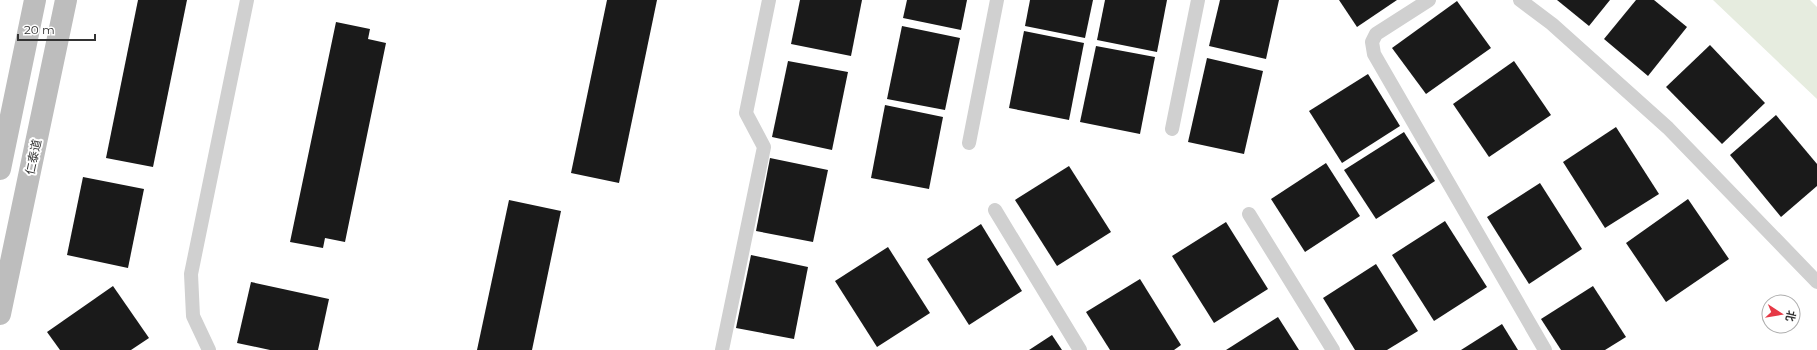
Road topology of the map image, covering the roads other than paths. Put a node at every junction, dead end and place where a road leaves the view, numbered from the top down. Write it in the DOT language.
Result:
graph roads {
  1 [pos="35,0"];
  2 [pos="66,0"];
  3 [pos="247,0"];
  4 [pos="769,0"];
  5 [pos="997,0"];
  6 [pos="1198,0"];
  7 [pos="1429,0"];
  8 [pos="1520,0"];
  9 [pos="1172,129"];
  10 [pos="969,143"];
  11 [pos="0,168"];
  12 [pos="995,210"];
  13 [pos="1249,214"];
  14 [pos="1815,276"];
  15 [pos="0,314"];
  16 [pos="209,350"];
  17 [pos="722,350"];
  18 [pos="1080,350"];
  19 [pos="1333,350"];
  20 [pos="1545,350"];
  1 -- 11 [label="main road"];
  2 -- 15 [label="main road, 仁泰道"];
  3 -- 16 [label="lane"];
  4 -- 17 [label="lane"];
  5 -- 10 [label="lane"];
  6 -- 9 [label="lane"];
  7 -- 20 [label="lane"];
  8 -- 14 [label="lane"];
  12 -- 18 [label="lane"];
  13 -- 19 [label="lane"];
}
